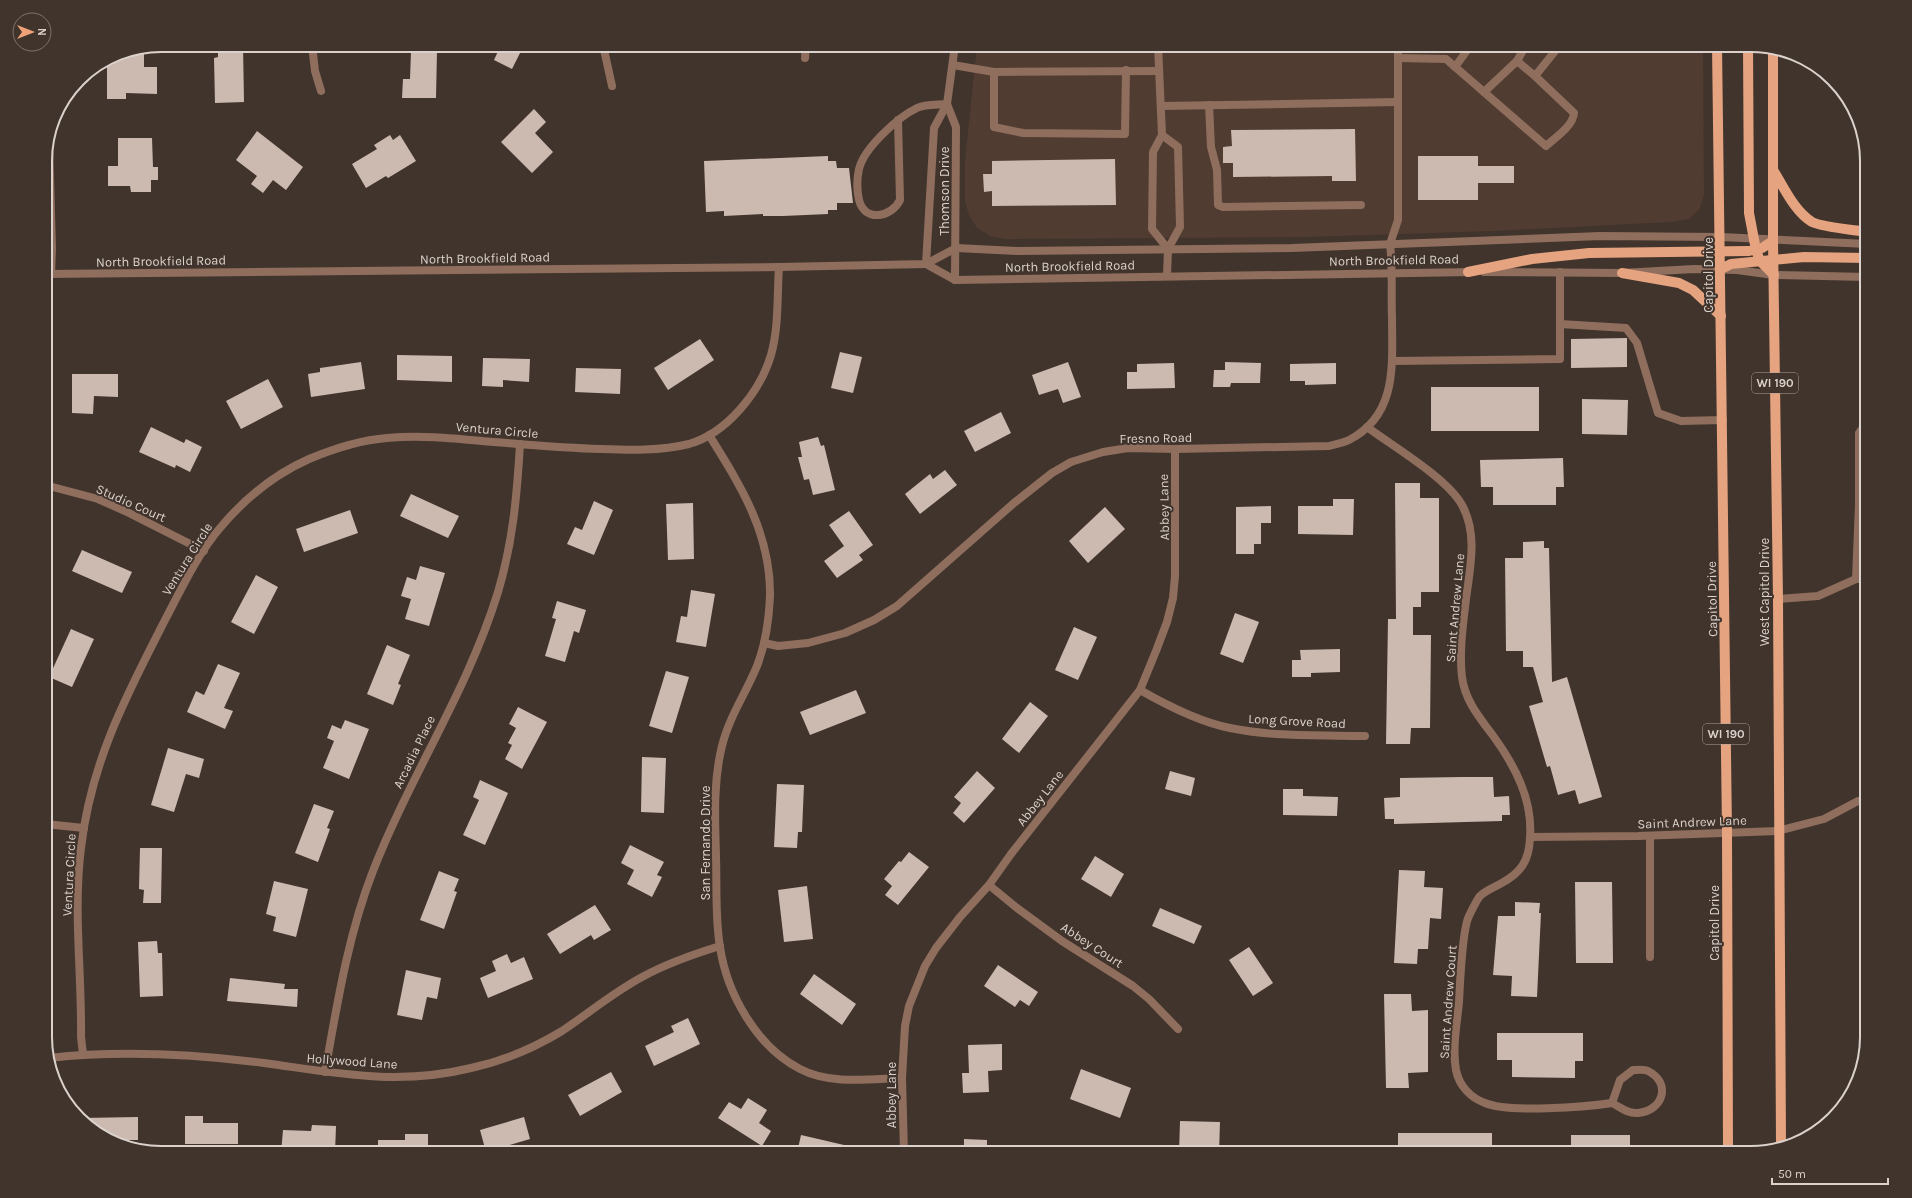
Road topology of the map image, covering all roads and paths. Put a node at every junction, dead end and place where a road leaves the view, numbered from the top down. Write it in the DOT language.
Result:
graph roads {
  1 [pos="313,52"];
  2 [pos="605,52"];
  3 [pos="806,52"];
  4 [pos="954,52"];
  5 [pos="1158,52"];
  6 [pos="1398,52"];
  7 [pos="1466,52"];
  8 [pos="1522,52"];
  9 [pos="1554,52"];
  10 [pos="1717,52"];
  11 [pos="1748,52"];
  12 [pos="1774,55"];
  13 [pos="806,58"];
  14 [pos="1398,58"];
  15 [pos="1517,61"];
  16 [pos="953,65"];
  17 [pos="1455,67"];
  18 [pos="1126,70"];
  19 [pos="1159,71"];
  20 [pos="994,72"];
  21 [pos="1535,76"];
  22 [pos="612,86"];
  23 [pos="321,91"];
  24 [pos="1484,92"];
  25 [pos="1398,102"];
  26 [pos="947,104"];
  27 [pos="1209,105"];
  28 [pos="1161,106"];
  29 [pos="898,120"];
  30 [pos="1162,135"];
  31 [pos="1773,170"];
  32 [pos="1360,205"];
  33 [pos="1860,231"];
  34 [pos="1721,237"];
  35 [pos="1753,239"];
  36 [pos="1773,241"];
  37 [pos="1390,244"];
  38 [pos="1860,244"];
  39 [pos="956,248"];
  40 [pos="1168,249"];
  41 [pos="1756,250"];
  42 [pos="1721,252"];
  43 [pos="1860,258"];
  44 [pos="1774,260"];
  45 [pos="1760,261"];
  46 [pos="926,264"];
  47 [pos="779,267"];
  48 [pos="1721,269"];
  49 [pos="1393,272"];
  50 [pos="1468,272"];
  51 [pos="1560,272"];
  52 [pos="1622,273"];
  53 [pos="52,274"];
  54 [pos="1774,275"];
  55 [pos="1167,276"];
  56 [pos="1860,277"];
  57 [pos="954,280"];
  58 [pos="1721,316"];
  59 [pos="1560,324"];
  60 [pos="1392,361"];
  61 [pos="1723,420"];
  62 [pos="1368,427"];
  63 [pos="709,435"];
  64 [pos="520,444"];
  65 [pos="1175,449"];
  66 [pos="52,487"];
  67 [pos="1860,487"];
  68 [pos="204,551"];
  69 [pos="1856,579"];
  70 [pos="1860,579"];
  71 [pos="1778,599"];
  72 [pos="764,643"];
  73 [pos="1140,690"];
  74 [pos="1365,736"];
  75 [pos="1860,802"];
  76 [pos="52,825"];
  77 [pos="84,828"];
  78 [pos="1778,831"];
  79 [pos="1727,832"];
  80 [pos="1650,836"];
  81 [pos="1531,837"];
  82 [pos="989,885"];
  83 [pos="720,946"];
  84 [pos="1650,957"];
  85 [pos="1178,1029"];
  86 [pos="83,1054"];
  87 [pos="54,1057"];
  88 [pos="325,1072"];
  89 [pos="902,1078"];
  90 [pos="1612,1103"];
  91 [pos="1781,1141"];
  92 [pos="904,1146"];
  93 [pos="1728,1146"];
  1 -- 23 [label="street"];
  2 -- 22 [label="street"];
  3 -- 13 [label="street"];
  4 -- 16 [label="street, Thomson Drive"];
  5 -- 19 [label="street"];
  6 -- 14 [label="street"];
  7 -- 17 [label="street"];
  8 -- 15 [label="street"];
  9 -- 21 [label="street"];
  10 -- 34 [label="main road, Capitol Drive / WI 190"];
  11 -- 35 [label="main road"];
  12 -- 31 [label="main road, WI 190"];
  14 -- 17 [label="street"];
  14 -- 25 [label="street"];
  15 -- 21 [label="street"];
  15 -- 24 [label="street"];
  16 -- 20 [label="street"];
  16 -- 26 [label="street, Thomson Drive"];
  17 -- 24 [label="street"];
  18 -- 19 [label="street"];
  18 -- 20 [label="street"];
  18 -- 20 [label="street"];
  19 -- 28 [label="street"];
  21 -- 24 [label="street"];
  25 -- 27 [label="street"];
  25 -- 37 [label="street"];
  26 -- 29 [label="street"];
  26 -- 39 [label="street, Thomson Drive"];
  26 -- 46 [label="street, Thomson Drive"];
  27 -- 28 [label="street"];
  27 -- 32 [label="street"];
  28 -- 30 [label="street"];
  29 -- 29 [label="street"];
  30 -- 40 [label="street"];
  30 -- 40 [label="street"];
  31 -- 33 [label="main road"];
  31 -- 36 [label="main road, WI 190"];
  34 -- 35 [label="street, North Brookfield Road"];
  34 -- 37 [label="street, North Brookfield Road"];
  34 -- 42 [label="main road, Capitol Drive / WI 190"];
  35 -- 36 [label="street, North Brookfield Road"];
  35 -- 41 [label="main road"];
  36 -- 38 [label="street, North Brookfield Road"];
  36 -- 41 [label="main road"];
  36 -- 44 [label="main road, WI 190"];
  37 -- 40 [label="street, North Brookfield Road"];
  37 -- 49 [label="street, Fresno Road"];
  39 -- 40 [label="street, North Brookfield Road"];
  39 -- 46 [label="street, North Brookfield Road"];
  39 -- 57 [label="street, Thomson Drive"];
  40 -- 55 [label="street"];
  41 -- 42 [label="main road"];
  41 -- 45 [label="main road"];
  42 -- 48 [label="main road, Capitol Drive / WI 190"];
  42 -- 50 [label="main road"];
  43 -- 44 [label="main road"];
  44 -- 45 [label="main road"];
  44 -- 54 [label="main road, WI 190"];
  45 -- 48 [label="main road"];
  45 -- 54 [label="main road"];
  46 -- 47 [label="street, North Brookfield Road"];
  46 -- 57 [label="street"];
  47 -- 53 [label="street, North Brookfield Road"];
  47 -- 63 [label="street, Ventura Circle"];
  48 -- 52 [label="street, North Brookfield Road"];
  48 -- 54 [label="street, North Brookfield Road"];
  48 -- 58 [label="main road, Capitol Drive / WI 190"];
  49 -- 50 [label="street, North Brookfield Road"];
  49 -- 55 [label="street, North Brookfield Road"];
  49 -- 60 [label="street, Fresno Road"];
  50 -- 51 [label="street, North Brookfield Road"];
  51 -- 52 [label="street, North Brookfield Road"];
  51 -- 59 [label="street"];
  52 -- 58 [label="main road"];
  54 -- 56 [label="street, North Brookfield Road"];
  54 -- 71 [label="main road, West Capitol Drive / WI 190"];
  55 -- 57 [label="street, North Brookfield Road"];
  58 -- 61 [label="main road, Capitol Drive / WI 190"];
  59 -- 60 [label="street"];
  59 -- 61 [label="street"];
  60 -- 62 [label="street, Fresno Road"];
  61 -- 79 [label="main road, Capitol Drive / WI 190"];
  62 -- 65 [label="street, Fresno Road"];
  62 -- 81 [label="street, Saint Andrew Lane"];
  63 -- 64 [label="street, Ventura Circle"];
  63 -- 72 [label="street, San Fernando Drive"];
  64 -- 68 [label="street, Ventura Circle"];
  64 -- 88 [label="street, Arcadia Place"];
  65 -- 72 [label="street, Fresno Road"];
  65 -- 73 [label="street, Abbey Lane"];
  66 -- 68 [label="street, Studio Court"];
  67 -- 69 [label="street"];
  68 -- 77 [label="street, Ventura Circle"];
  69 -- 70 [label="street"];
  69 -- 71 [label="street"];
  71 -- 78 [label="main road, West Capitol Drive / WI 190"];
  72 -- 83 [label="street, San Fernando Drive"];
  73 -- 74 [label="street, Long Grove Road"];
  73 -- 82 [label="street, Abbey Lane"];
  75 -- 78 [label="street, Saint Andrew Lane"];
  76 -- 77 [label="street"];
  77 -- 86 [label="street, Ventura Circle"];
  78 -- 79 [label="street, Saint Andrew Lane"];
  78 -- 91 [label="main road, WI 190"];
  79 -- 80 [label="street, Saint Andrew Lane"];
  79 -- 93 [label="main road, Capitol Drive / WI 190"];
  80 -- 81 [label="street, Saint Andrew Lane"];
  80 -- 84 [label="street"];
  81 -- 90 [label="street, Saint Andrew Court"];
  82 -- 85 [label="street, Abbey Court"];
  82 -- 89 [label="street, Abbey Lane"];
  83 -- 88 [label="street, Hollywood Lane"];
  83 -- 89 [label="street, San Fernando Drive"];
  86 -- 87 [label="street, Hollywood Lane"];
  86 -- 88 [label="street, Hollywood Lane"];
  89 -- 92 [label="street, Abbey Lane"];
  90 -- 90 [label="street, Saint Andrew Court"];
}
